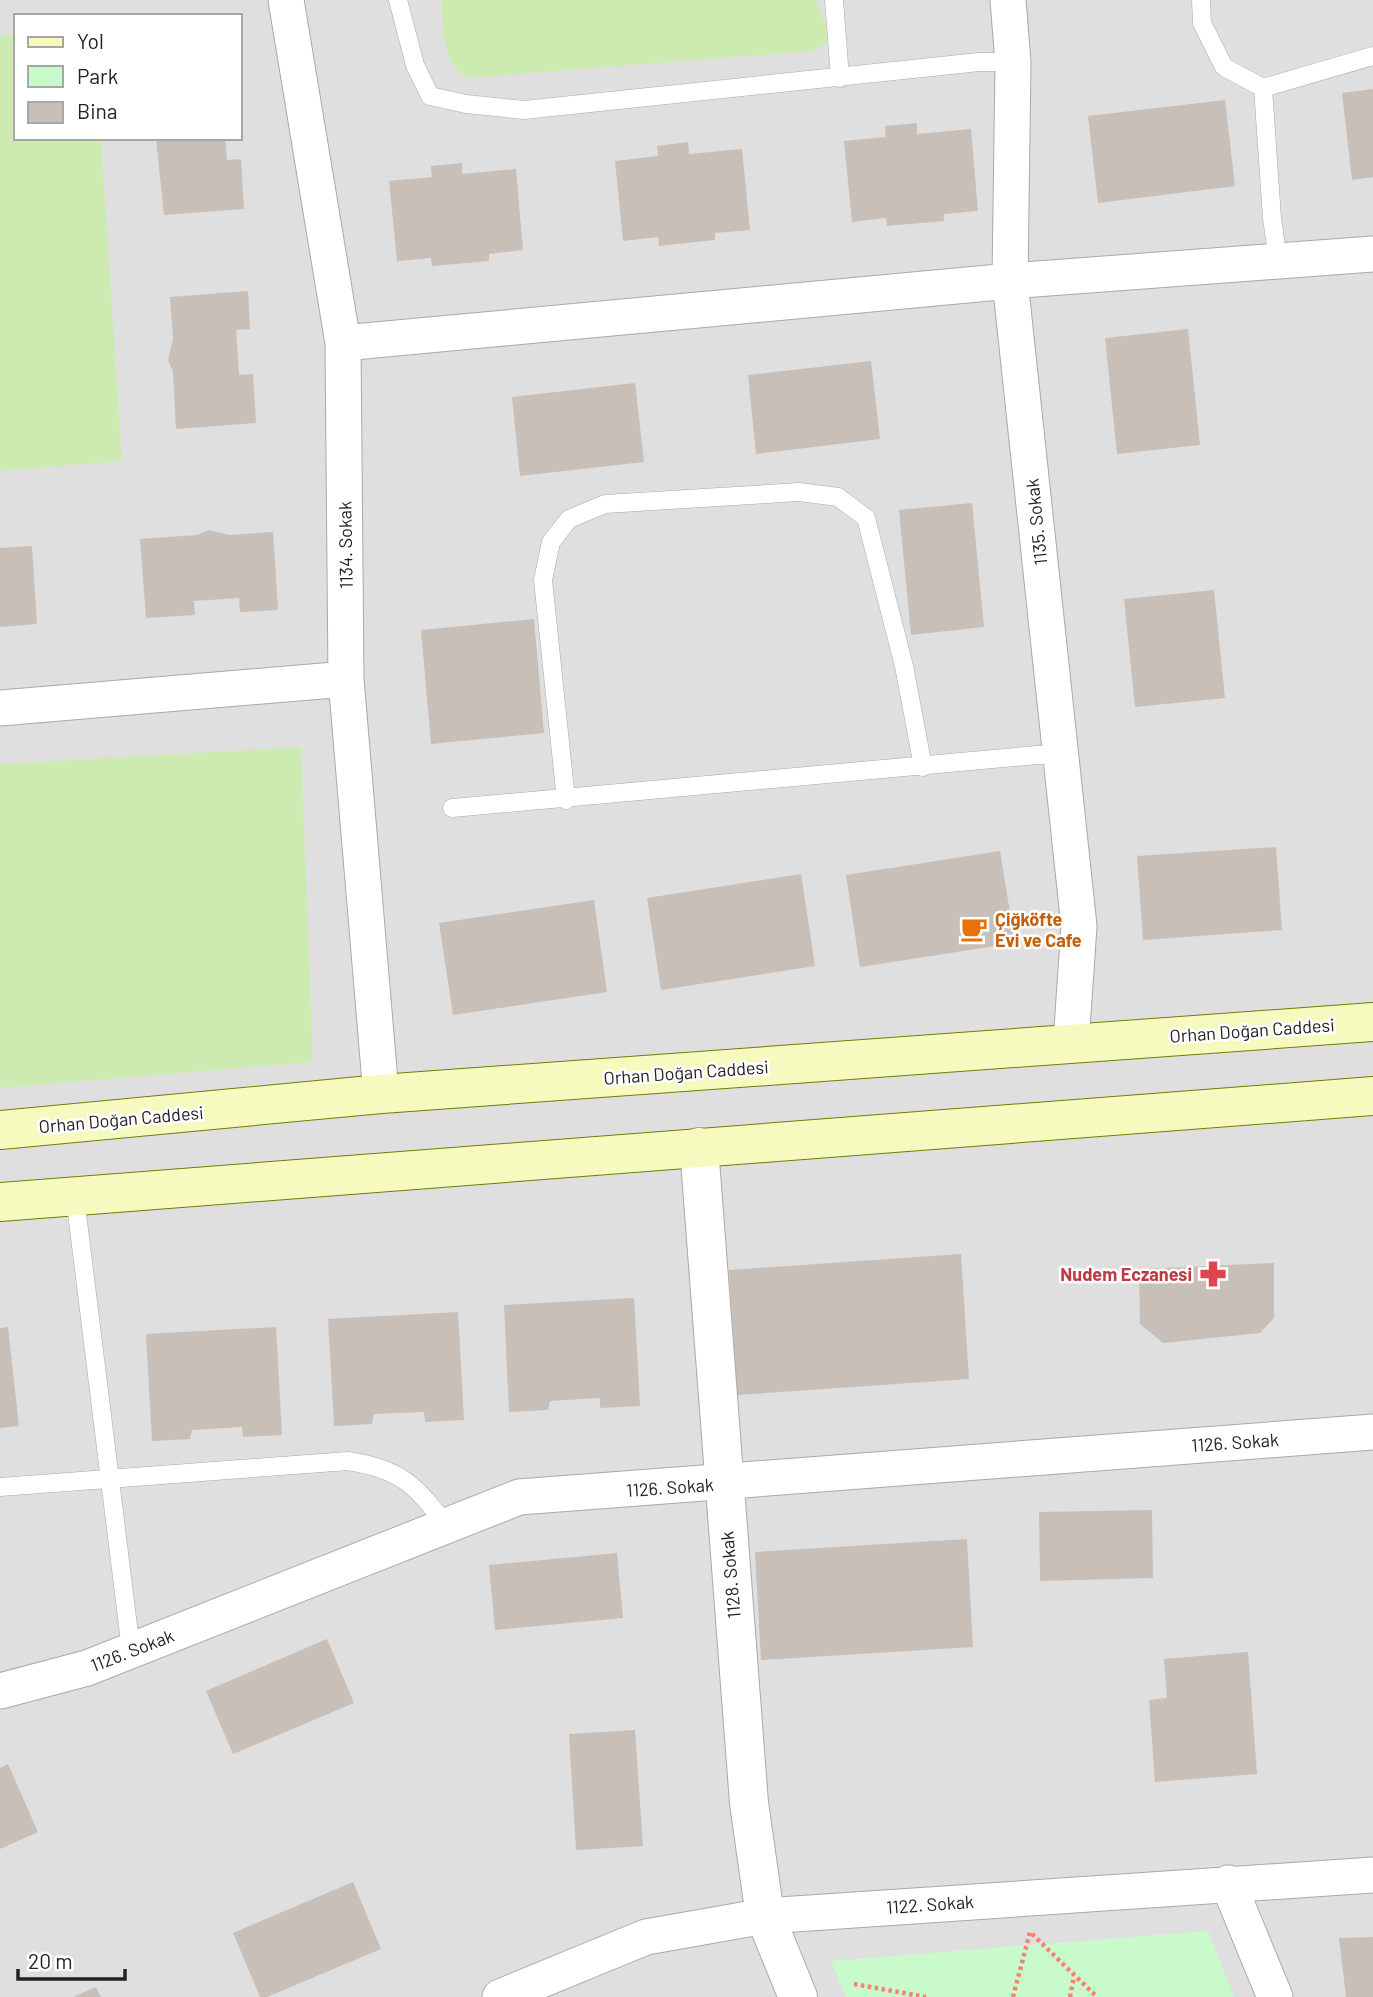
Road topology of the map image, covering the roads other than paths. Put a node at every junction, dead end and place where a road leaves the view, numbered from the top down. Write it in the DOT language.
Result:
graph roads {
  1 [pos="286,0"];
  2 [pos="398,0"];
  3 [pos="834,0"];
  4 [pos="1008,0"];
  5 [pos="1201,0"];
  6 [pos="1373,56"];
  7 [pos="1013,62"];
  8 [pos="840,78"];
  9 [pos="1263,88"];
  10 [pos="1373,254"];
  11 [pos="1278,261"];
  12 [pos="1010,281"];
  13 [pos="343,344"];
  14 [pos="346,679"];
  15 [pos="0,708"];
  16 [pos="1061,755"];
  17 [pos="923,767"];
  18 [pos="566,800"];
  19 [pos="452,808"];
  20 [pos="1373,1022"];
  21 [pos="1071,1044"];
  22 [pos="381,1094"];
  23 [pos="1373,1096"];
  24 [pos="0,1130"];
  25 [pos="699,1147"];
  26 [pos="75,1197"];
  27 [pos="0,1202"];
  28 [pos="1373,1432"];
  29 [pos="110,1479"];
  30 [pos="723,1483"];
  31 [pos="0,1487"];
  32 [pos="446,1525"];
  33 [pos="131,1650"];
  34 [pos="0,1691"];
  35 [pos="1373,1875"];
  36 [pos="1228,1883"];
  37 [pos="765,1916"];
  38 [pos="500,1997"];
  39 [pos="798,1997"];
  40 [pos="1275,1997"];
  1 -- 13 [label="street, 1134. Sokak"];
  2 -- 8 [label="lane"];
  3 -- 8 [label="lane"];
  4 -- 7 [label="street, 1135. Sokak"];
  5 -- 9 [label="lane"];
  6 -- 9 [label="lane"];
  7 -- 8 [label="lane"];
  7 -- 12 [label="street, 1135. Sokak"];
  9 -- 11 [label="lane"];
  10 -- 11 [label="street"];
  11 -- 12 [label="street"];
  12 -- 13 [label="street"];
  12 -- 16 [label="street, 1135. Sokak"];
  13 -- 14 [label="street, 1134. Sokak"];
  14 -- 15 [label="street"];
  14 -- 22 [label="street, 1134. Sokak"];
  16 -- 17 [label="lane"];
  16 -- 21 [label="street, 1135. Sokak"];
  17 -- 18 [label="lane"];
  17 -- 18 [label="lane"];
  18 -- 19 [label="lane"];
  20 -- 21 [label="main road, Orhan Doğan Caddesi"];
  21 -- 22 [label="main road, Orhan Doğan Caddesi"];
  22 -- 24 [label="main road, Orhan Doğan Caddesi"];
  23 -- 25 [label="main road"];
  25 -- 26 [label="main road"];
  25 -- 30 [label="street, 1128. Sokak"];
  26 -- 27 [label="main road"];
  26 -- 29 [label="lane"];
  28 -- 30 [label="street, 1126. Sokak"];
  29 -- 31 [label="lane"];
  29 -- 32 [label="lane"];
  29 -- 33 [label="lane"];
  30 -- 32 [label="street, 1126. Sokak"];
  30 -- 37 [label="street, 1128. Sokak"];
  32 -- 33 [label="street, 1126. Sokak"];
  33 -- 34 [label="street, 1126. Sokak"];
  35 -- 36 [label="street, 1122. Sokak"];
  36 -- 37 [label="street, 1122. Sokak"];
  36 -- 40 [label="street"];
  37 -- 38 [label="street, 1122. Sokak"];
  37 -- 39 [label="street, 1128. Sokak"];
}
